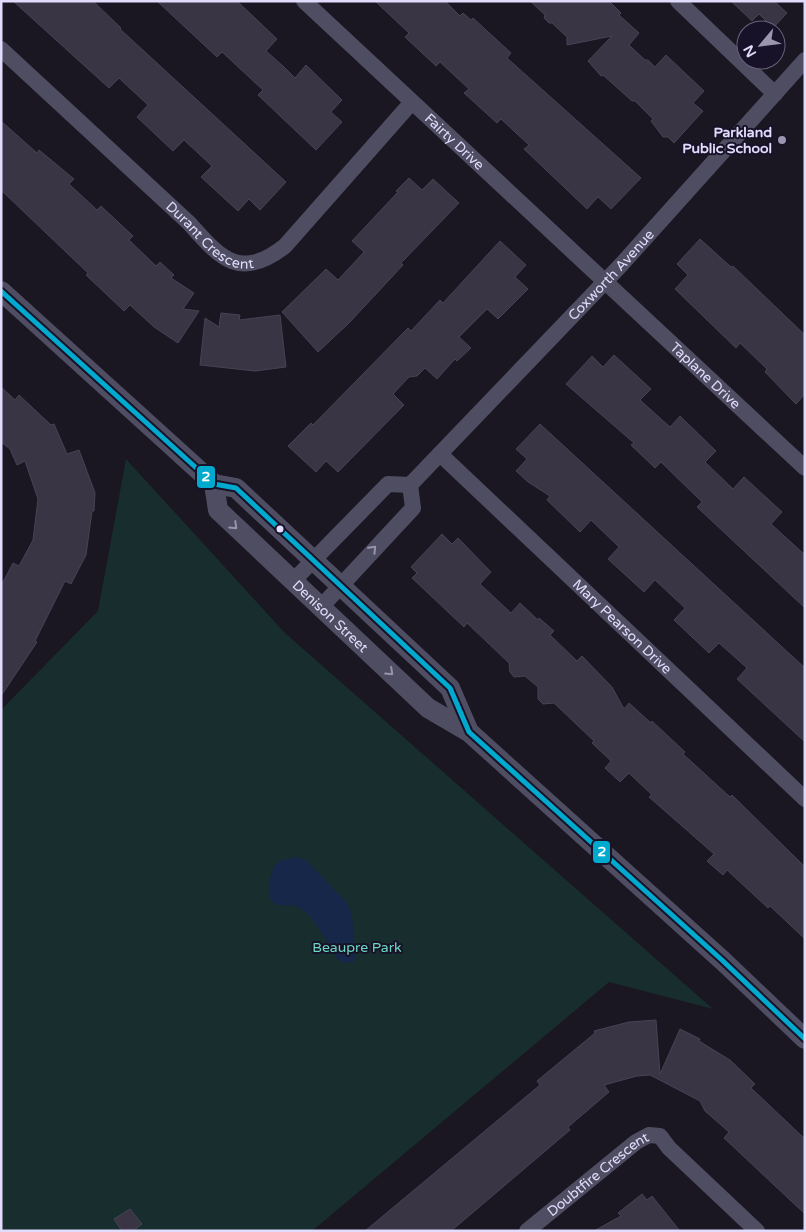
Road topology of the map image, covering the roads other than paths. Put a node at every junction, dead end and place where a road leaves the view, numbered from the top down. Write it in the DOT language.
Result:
graph roads {
  1 [pos="304,1"];
  2 [pos="678,1"];
  3 [pos="1,49"];
  4 [pos="805,60"];
  5 [pos="775,94"];
  6 [pos="412,102"];
  7 [pos="605,282"];
  8 [pos="1,291"];
  9 [pos="440,454"];
  10 [pos="805,468"];
  11 [pos="214,484"];
  12 [pos="410,485"];
  13 [pos="315,561"];
  14 [pos="292,582"];
  15 [pos="340,585"];
  16 [pos="321,607"];
  17 [pos="469,732"];
  18 [pos="805,799"];
  19 [pos="805,1039"];
  20 [pos="528,1231"];
  21 [pos="756,1231"];
  1 -- 6 [label="street, Fairty Drive"];
  2 -- 5 [label="street"];
  3 -- 6 [label="street, Durant Crescent"];
  4 -- 5 [label="street, Coxworth Avenue"];
  5 -- 7 [label="street, Coxworth Avenue"];
  6 -- 7 [label="street, Fairty Drive"];
  7 -- 9 [label="street, Coxworth Avenue"];
  7 -- 10 [label="street, Taplane Drive"];
  8 -- 11 [label="street, Denison Street"];
  9 -- 12 [label="street, Coxworth Avenue"];
  9 -- 18 [label="street, Mary Pearson Drive"];
  11 -- 13 [label="street, Denison Street"];
  11 -- 14 [label="street, Denison Street, one-way"];
  12 -- 13 [label="street"];
  15 -- 12 [label="street, one-way"];
  13 -- 14 [label="street"];
  13 -- 15 [label="street, Denison Street"];
  14 -- 16 [label="street, Denison Street"];
  15 -- 16 [label="street"];
  15 -- 17 [label="street, Denison Street"];
  16 -- 17 [label="street, Denison Street, one-way"];
  17 -- 19 [label="street, Denison Street"];
  20 -- 21 [label="street, Doubtfire Crescent"];
}
